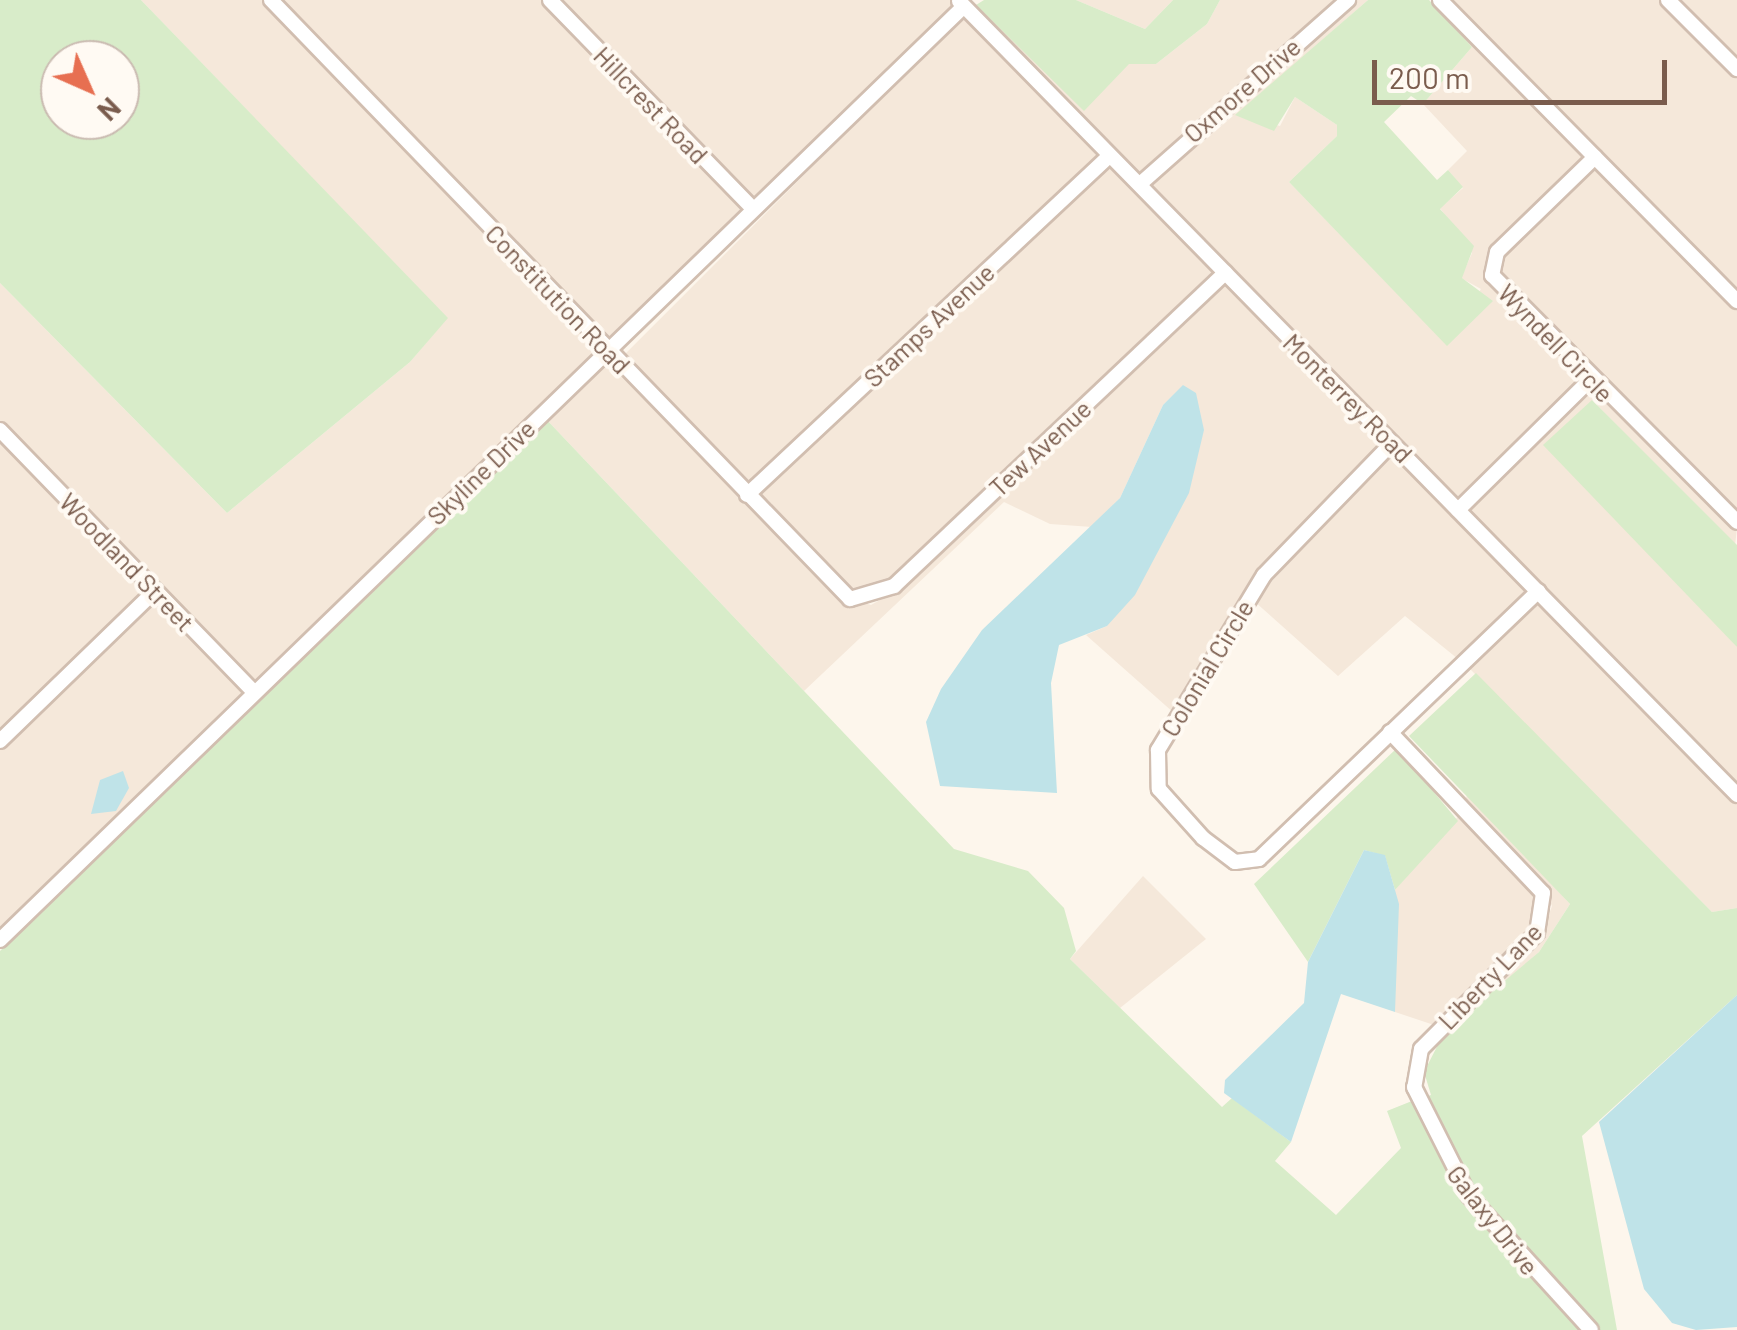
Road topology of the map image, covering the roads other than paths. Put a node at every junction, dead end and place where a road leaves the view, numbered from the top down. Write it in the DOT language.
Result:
graph roads {
  1 [pos="271,0"];
  2 [pos="550,0"];
  3 [pos="1348,0"];
  4 [pos="1440,0"];
  5 [pos="1668,0"];
  6 [pos="961,3"];
  7 [pos="1737,70"];
  8 [pos="1110,155"];
  9 [pos="1595,156"];
  10 [pos="1140,184"];
  11 [pos="753,209"];
  12 [pos="1225,273"];
  13 [pos="1737,301"];
  14 [pos="606,350"];
  15 [pos="1591,379"];
  16 [pos="0,430"];
  17 [pos="1392,442"];
  18 [pos="747,495"];
  19 [pos="1458,510"];
  20 [pos="1737,522"];
  21 [pos="155,591"];
  22 [pos="1538,591"];
  23 [pos="845,596"];
  24 [pos="255,693"];
  25 [pos="1390,732"];
  26 [pos="0,741"];
  27 [pos="1737,795"];
  28 [pos="0,940"];
  29 [pos="1416,1096"];
  30 [pos="1590,1330"];
  1 -- 14 [label="street, Constitution Road"];
  2 -- 11 [label="street, Hillcrest Road"];
  3 -- 10 [label="street, Oxmore Drive"];
  4 -- 9 [label="street"];
  5 -- 7 [label="street"];
  6 -- 8 [label="street, Monterrey Road"];
  6 -- 11 [label="street, Skyline Drive"];
  8 -- 10 [label="street, Monterrey Road"];
  8 -- 18 [label="street, Stamps Avenue"];
  9 -- 13 [label="street"];
  9 -- 15 [label="street, Wyndell Circle"];
  10 -- 12 [label="street, Monterrey Road"];
  11 -- 14 [label="street, Skyline Drive"];
  12 -- 17 [label="street, Monterrey Road"];
  12 -- 23 [label="street, Tew Avenue"];
  14 -- 18 [label="street, Constitution Road"];
  14 -- 24 [label="street, Skyline Drive"];
  15 -- 19 [label="street"];
  15 -- 20 [label="street, Wyndell Circle"];
  16 -- 21 [label="street, Woodland Street"];
  17 -- 19 [label="street, Monterrey Road"];
  17 -- 25 [label="street, Colonial Circle"];
  18 -- 23 [label="street, Constitution Road"];
  19 -- 22 [label="street, Monterrey Road"];
  21 -- 24 [label="street, Woodland Street"];
  21 -- 26 [label="street"];
  22 -- 25 [label="street, Colonial Circle"];
  22 -- 27 [label="street, Monterrey Road"];
  24 -- 28 [label="street, Skyline Drive"];
  25 -- 29 [label="street, Liberty Lane"];
  29 -- 30 [label="street, Galaxy Drive"];
}
